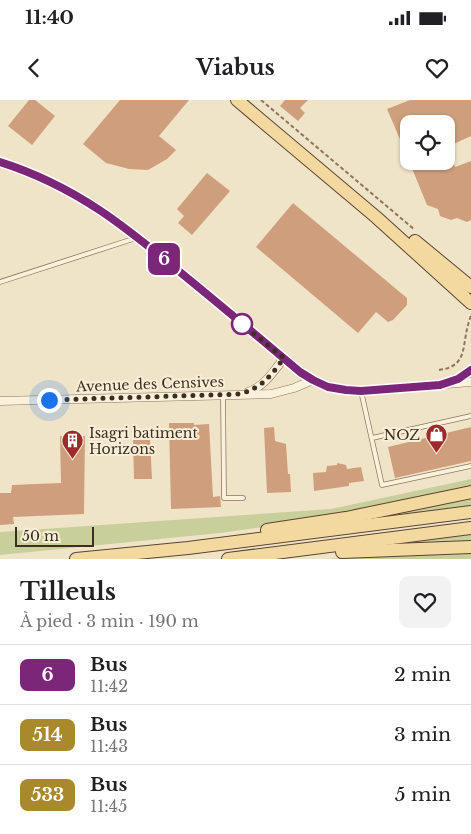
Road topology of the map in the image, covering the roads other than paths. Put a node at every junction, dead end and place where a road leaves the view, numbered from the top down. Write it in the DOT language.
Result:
graph roads {
  1 [pos="237,100"];
  2 [pos="248,100"];
  3 [pos="0,162"];
  4 [pos="138,237"];
  5 [pos="0,282"];
  6 [pos="471,287"];
  7 [pos="471,303"];
  8 [pos="284,358"];
  9 [pos="471,370"];
  10 [pos="313,380"];
  11 [pos="471,382"];
  12 [pos="440,385"];
  13 [pos="361,391"];
  14 [pos="241,394"];
  15 [pos="223,395"];
  16 [pos="0,401"];
  17 [pos="471,416"];
  18 [pos="372,438"];
  19 [pos="471,466"];
  20 [pos="471,492"];
  21 [pos="242,498"];
  22 [pos="471,512"];
  23 [pos="471,528"];
  24 [pos="471,547"];
  25 [pos="148,553"];
  26 [pos="277,553"];
  27 [pos="76,559"];
  28 [pos="228,559"];
  1 -- 7 [label="main road"];
  2 -- 6 [label="main road"];
  3 -- 4 [label="street"];
  4 -- 5 [label="lane"];
  4 -- 8 [label="street"];
  8 -- 10 [label="street"];
  8 -- 14 [label="street, Avenue des Censives"];
  9 -- 12 [label="street"];
  10 -- 13 [label="street"];
  10 -- 14 [label="street, Avenue des Censives"];
  11 -- 12 [label="street"];
  12 -- 13 [label="street"];
  13 -- 18 [label="lane"];
  14 -- 15 [label="street, Avenue des Censives"];
  15 -- 16 [label="street, Avenue des Censives"];
  15 -- 21 [label="lane"];
  17 -- 18 [label="lane"];
  18 -- 19 [label="lane"];
  20 -- 25 [label="main road"];
  22 -- 25 [label="main road"];
  23 -- 26 [label="main road"];
  24 -- 26 [label="main road"];
  25 -- 27 [label="main road"];
  26 -- 28 [label="main road"];
}
